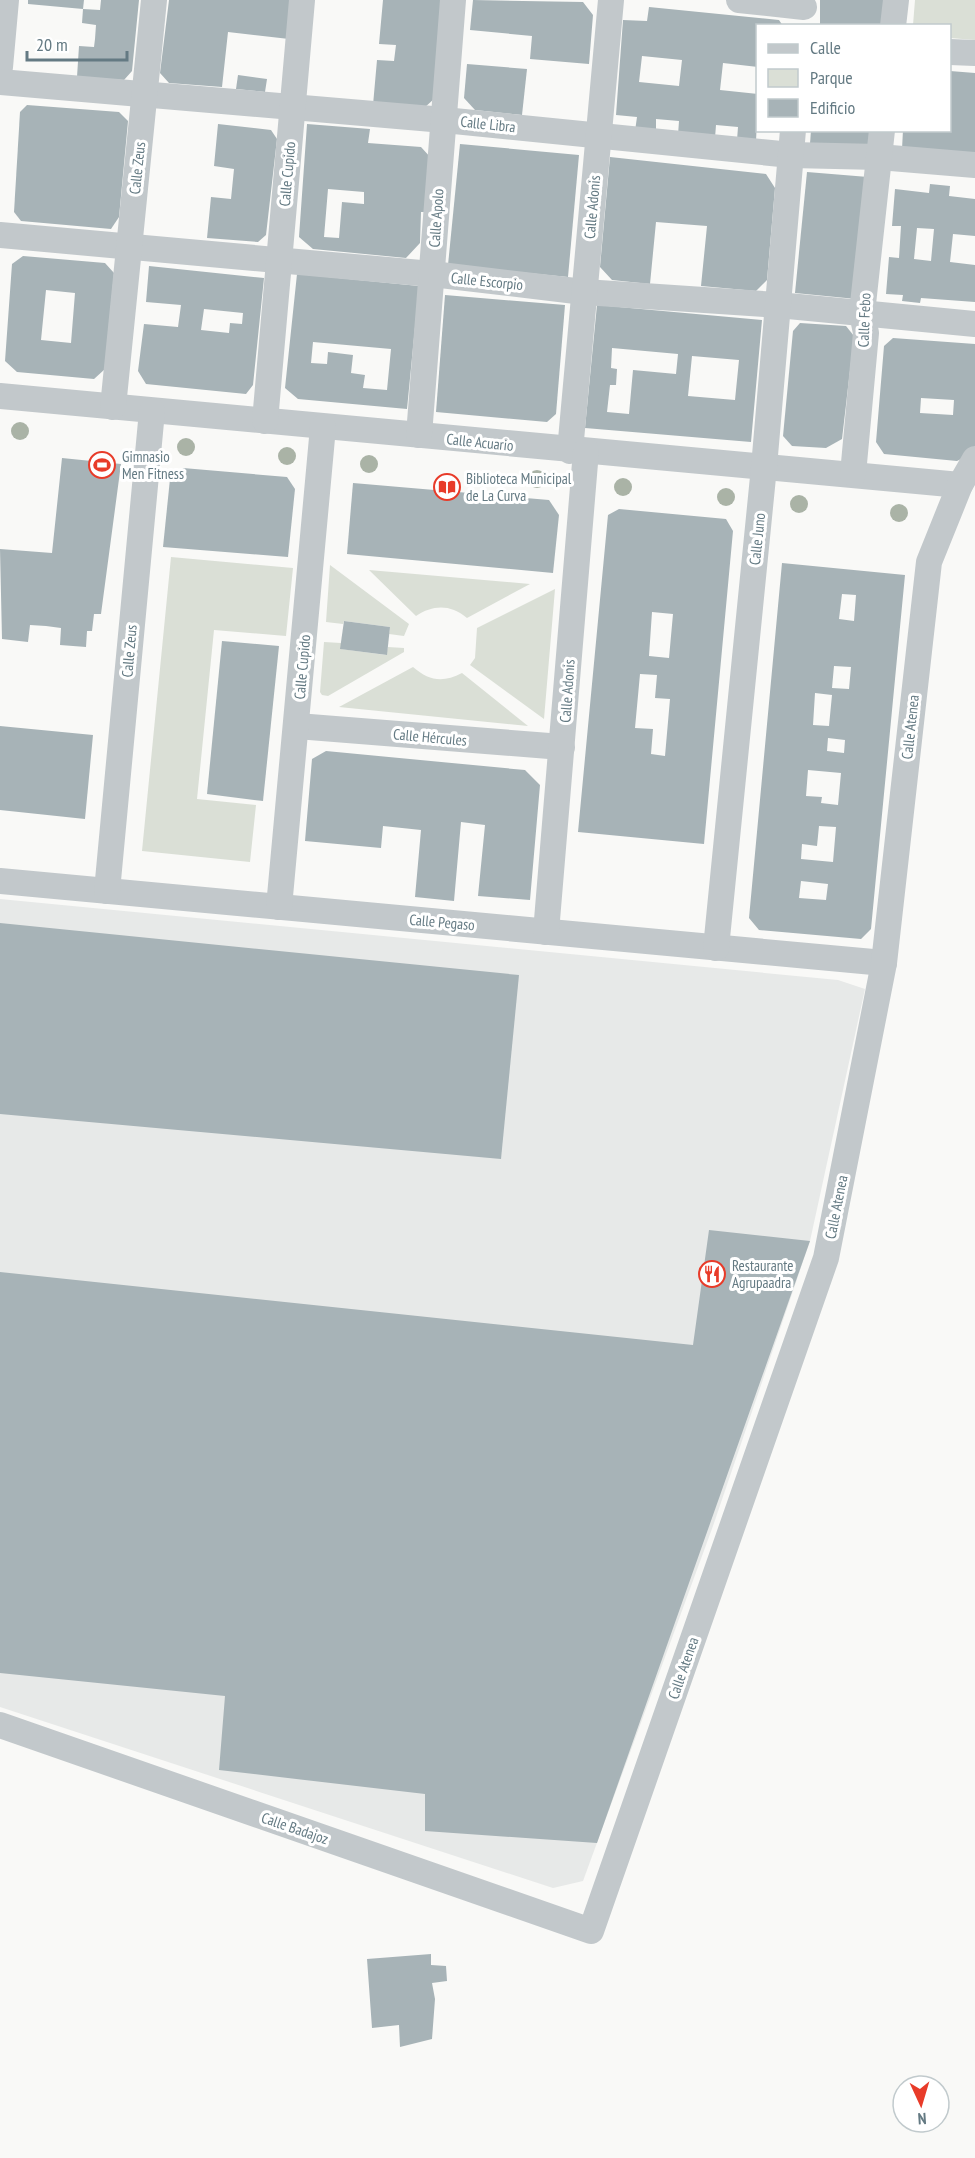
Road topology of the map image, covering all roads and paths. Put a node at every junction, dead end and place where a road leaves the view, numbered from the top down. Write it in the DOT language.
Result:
graph roads {
  1 [pos="6,0"];
  2 [pos="154,0"];
  3 [pos="302,0"];
  4 [pos="453,0"];
  5 [pos="611,0"];
  6 [pos="739,0"];
  7 [pos="896,0"];
  8 [pos="804,11"];
  9 [pos="893,24"];
  10 [pos="951,52"];
  11 [pos="975,53"];
  12 [pos="0,67"];
  13 [pos="0,82"];
  14 [pos="144,94"];
  15 [pos="292,107"];
  16 [pos="444,120"];
  17 [pos="882,132"];
  18 [pos="598,135"];
  19 [pos="792,143"];
  20 [pos="879,157"];
  21 [pos="975,165"];
  22 [pos="0,235"];
  23 [pos="129,246"];
  24 [pos="279,260"];
  25 [pos="432,274"];
  26 [pos="584,292"];
  27 [pos="778,305"];
  28 [pos="862,314"];
  29 [pos="975,324"];
  30 [pos="0,396"];
  31 [pos="113,407"];
  32 [pos="152,411"];
  33 [pos="265,421"];
  34 [pos="323,427"];
  35 [pos="419,435"];
  36 [pos="578,451"];
  37 [pos="975,459"];
  38 [pos="764,467"];
  39 [pos="852,474"];
  40 [pos="960,485"];
  41 [pos="297,726"];
  42 [pos="562,747"];
  43 [pos="0,881"];
  44 [pos="107,891"];
  45 [pos="279,907"];
  46 [pos="546,932"];
  47 [pos="716,948"];
  48 [pos="884,963"];
  49 [pos="0,1725"];
  50 [pos="591,1932"];
  1 -- 12 [label="street"];
  2 -- 14 [label="street, Calle Zeus"];
  3 -- 15 [label="street, Calle Cupido"];
  4 -- 16 [label="street, Calle Apolo"];
  5 -- 18 [label="street, Calle Adonis"];
  6 -- 8 [label="street"];
  7 -- 9 [label="street"];
  10 -- 11 [label="street"];
  13 -- 14 [label="street, Calle Libra"];
  14 -- 15 [label="street, Calle Libra"];
  14 -- 23 [label="street, Calle Zeus"];
  15 -- 16 [label="street, Calle Libra"];
  15 -- 24 [label="street, Calle Cupido"];
  16 -- 18 [label="street, Calle Libra"];
  16 -- 25 [label="street, Calle Apolo"];
  17 -- 20 [label="street, Calle Febo"];
  18 -- 19 [label="street, Calle Libra"];
  18 -- 26 [label="street, Calle Adonis"];
  19 -- 20 [label="street, Calle Libra"];
  19 -- 27 [label="street, Calle Juno"];
  20 -- 21 [label="street, Calle Libra"];
  20 -- 28 [label="street, Calle Febo"];
  22 -- 23 [label="street, Calle Escorpio"];
  23 -- 24 [label="street, Calle Escorpio"];
  23 -- 31 [label="street, Calle Zeus"];
  24 -- 25 [label="street, Calle Escorpio"];
  24 -- 33 [label="street, Calle Cupido"];
  25 -- 26 [label="street, Calle Escorpio"];
  25 -- 35 [label="street, Calle Apolo"];
  26 -- 27 [label="street, Calle Escorpio"];
  26 -- 36 [label="street, Calle Adonis"];
  27 -- 28 [label="street, Calle Escorpio"];
  27 -- 38 [label="street, Calle Juno"];
  28 -- 29 [label="street, Calle Escorpio"];
  28 -- 39 [label="street, Calle Febo"];
  30 -- 31 [label="street, Calle Acuario"];
  31 -- 32 [label="street, Calle Acuario"];
  32 -- 33 [label="street, Calle Acuario"];
  32 -- 44 [label="street, Calle Zeus"];
  33 -- 34 [label="street, Calle Acuario"];
  34 -- 35 [label="street, Calle Acuario"];
  34 -- 41 [label="street, Calle Cupido"];
  35 -- 36 [label="street, Calle Acuario"];
  36 -- 38 [label="street, Calle Acuario"];
  36 -- 42 [label="street, Calle Adonis"];
  37 -- 40 [label="street, Calle Atenea"];
  38 -- 39 [label="street, Calle Acuario"];
  38 -- 47 [label="street, Calle Juno"];
  39 -- 40 [label="street, Calle Acuario"];
  40 -- 48 [label="street, Calle Atenea"];
  41 -- 42 [label="street, Calle Hércules"];
  41 -- 45 [label="street, Calle Cupido"];
  42 -- 46 [label="street, Calle Adonis"];
  43 -- 44 [label="street, Calle Pegaso"];
  44 -- 45 [label="street, Calle Pegaso"];
  45 -- 46 [label="street, Calle Pegaso"];
  46 -- 47 [label="street, Calle Pegaso"];
  47 -- 48 [label="street, Calle Pegaso"];
  48 -- 50 [label="street, Calle Atenea"];
  49 -- 50 [label="street, Calle Badajoz"];
}
